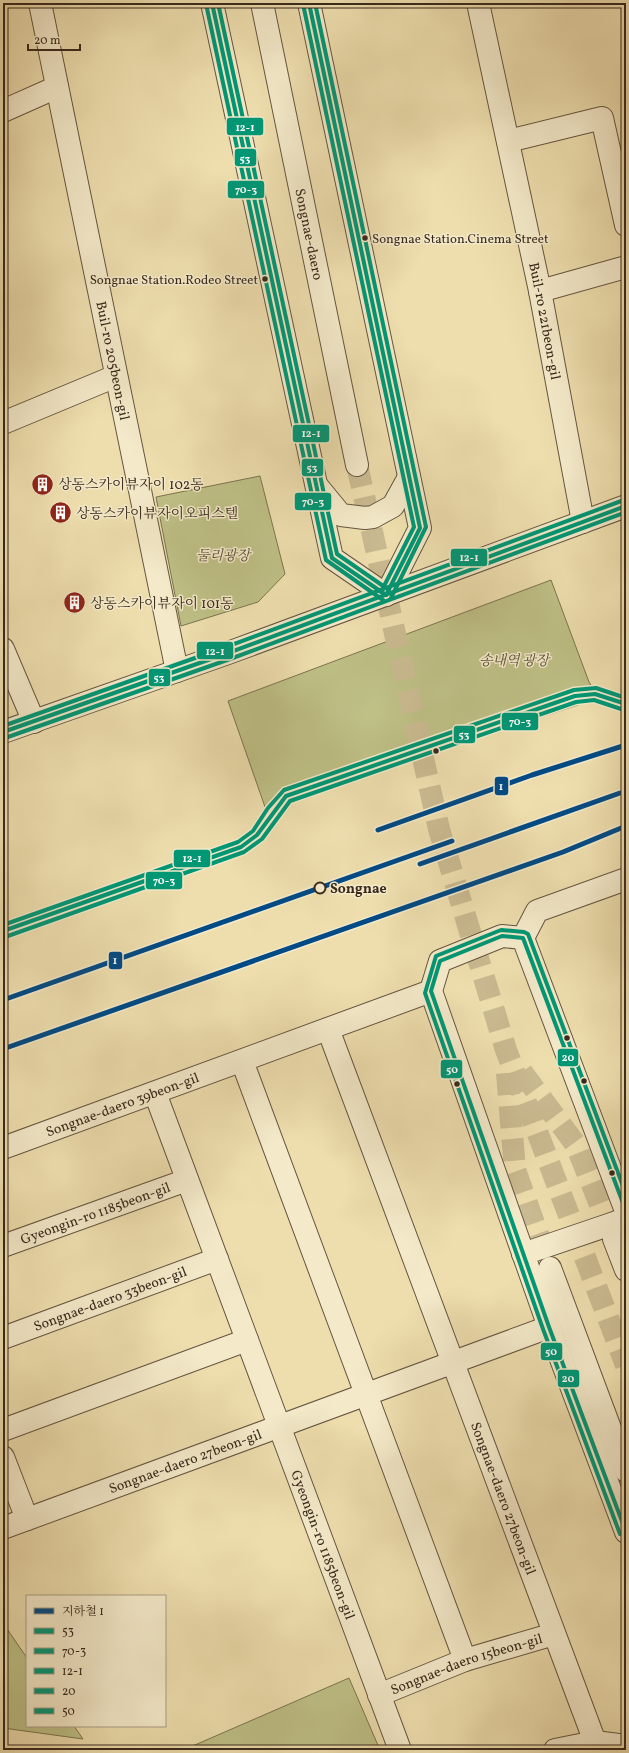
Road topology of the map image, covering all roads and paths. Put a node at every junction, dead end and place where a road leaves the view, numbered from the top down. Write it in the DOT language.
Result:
graph roads {
  1 [pos="40,3"];
  2 [pos="212,3"];
  3 [pos="262,3"];
  4 [pos="309,3"];
  5 [pos="478,3"];
  6 [pos="57,87"];
  7 [pos="3,111"];
  8 [pos="508,141"];
  9 [pos="626,225"];
  10 [pos="626,267"];
  11 [pos="540,291"];
  12 [pos="116,376"];
  13 [pos="3,422"];
  14 [pos="357,465"];
  15 [pos="409,477"];
  16 [pos="316,485"];
  17 [pos="626,506"];
  18 [pos="583,522"];
  19 [pos="386,595"];
  20 [pos="3,649"];
  21 [pos="177,671"];
  22 [pos="34,722"];
  23 [pos="3,732"];
  24 [pos="626,879"];
  25 [pos="523,938"];
  26 [pos="431,991"];
  27 [pos="328,1029"];
  28 [pos="242,1061"];
  29 [pos="154,1092"];
  30 [pos="3,1148"];
  31 [pos="187,1180"];
  32 [pos="626,1211"];
  33 [pos="626,1219"];
  34 [pos="614,1239"];
  35 [pos="3,1246"];
  36 [pos="523,1254"];
  37 [pos="217,1259"];
  38 [pos="550,1268"];
  39 [pos="626,1270"];
  40 [pos="549,1327"];
  41 [pos="3,1338"];
  42 [pos="247,1340"];
  43 [pos="453,1362"];
  44 [pos="367,1394"];
  45 [pos="279,1426"];
  46 [pos="3,1430"];
  47 [pos="3,1457"];
  48 [pos="626,1471"];
  49 [pos="27,1519"];
  50 [pos="3,1528"];
  51 [pos="626,1532"];
  52 [pos="554,1634"];
  53 [pos="465,1660"];
  54 [pos="379,1694"];
  55 [pos="594,1742"];
  56 [pos="626,1746"];
  57 [pos="400,1750"];
  58 [pos="555,1750"];
  1 -- 6 [label="street, Buil-ro 205beon-gil"];
  2 -- 16 [label="street"];
  3 -- 14 [label="street, Songnae-daero"];
  4 -- 15 [label="street"];
  5 -- 8 [label="street, Buil-ro 221beon-gil"];
  6 -- 7 [label="street"];
  6 -- 12 [label="street, Buil-ro 205beon-gil"];
  8 -- 9 [label="street"];
  8 -- 11 [label="street, Buil-ro 221beon-gil"];
  10 -- 11 [label="street"];
  11 -- 18 [label="street, Buil-ro 221beon-gil"];
  12 -- 13 [label="street"];
  12 -- 21 [label="street, Buil-ro 205beon-gil"];
  15 -- 16 [label="street"];
  15 -- 19 [label="street"];
  16 -- 19 [label="street"];
  17 -- 18 [label="street"];
  18 -- 19 [label="street"];
  19 -- 21 [label="street"];
  20 -- 22 [label="street"];
  21 -- 22 [label="street"];
  22 -- 23 [label="street"];
  24 -- 25 [label="street"];
  25 -- 26 [label="street"];
  25 -- 32 [label="street"];
  26 -- 27 [label="street, Songnae-daero 39beon-gil"];
  26 -- 36 [label="street"];
  27 -- 28 [label="street, Songnae-daero 39beon-gil"];
  27 -- 43 [label="street, Songnae-daero 27beon-gil"];
  28 -- 29 [label="street, Songnae-daero 39beon-gil"];
  28 -- 44 [label="street"];
  29 -- 30 [label="street, Songnae-daero 39beon-gil"];
  29 -- 31 [label="street, Gyeongin-ro 1185beon-gil"];
  31 -- 35 [label="street, Gyeongin-ro 1185beon-gil"];
  31 -- 37 [label="street, Gyeongin-ro 1185beon-gil"];
  33 -- 36 [label="street"];
  34 -- 39 [label="street"];
  36 -- 40 [label="street"];
  37 -- 41 [label="street, Songnae-daero 33beon-gil"];
  37 -- 42 [label="street, Gyeongin-ro 1185beon-gil"];
  38 -- 48 [label="street"];
  40 -- 43 [label="street, Songnae-daero 27beon-gil"];
  40 -- 51 [label="street"];
  42 -- 45 [label="street, Gyeongin-ro 1185beon-gil"];
  42 -- 46 [label="street"];
  43 -- 44 [label="street, Songnae-daero 27beon-gil"];
  43 -- 52 [label="street, Songnae-daero 27beon-gil"];
  44 -- 45 [label="street, Songnae-daero 27beon-gil"];
  44 -- 53 [label="street"];
  45 -- 49 [label="street, Songnae-daero 27beon-gil"];
  45 -- 54 [label="street, Gyeongin-ro 1185beon-gil"];
  47 -- 49 [label="street"];
  49 -- 50 [label="street, Songnae-daero 27beon-gil"];
  52 -- 53 [label="street, Songnae-daero 15beon-gil"];
  52 -- 55 [label="street, Songnae-daero 27beon-gil"];
  53 -- 54 [label="street, Songnae-daero 15beon-gil"];
  54 -- 57 [label="street, Gyeongin-ro 1185beon-gil"];
  55 -- 56 [label="street"];
  55 -- 58 [label="street"];
}
